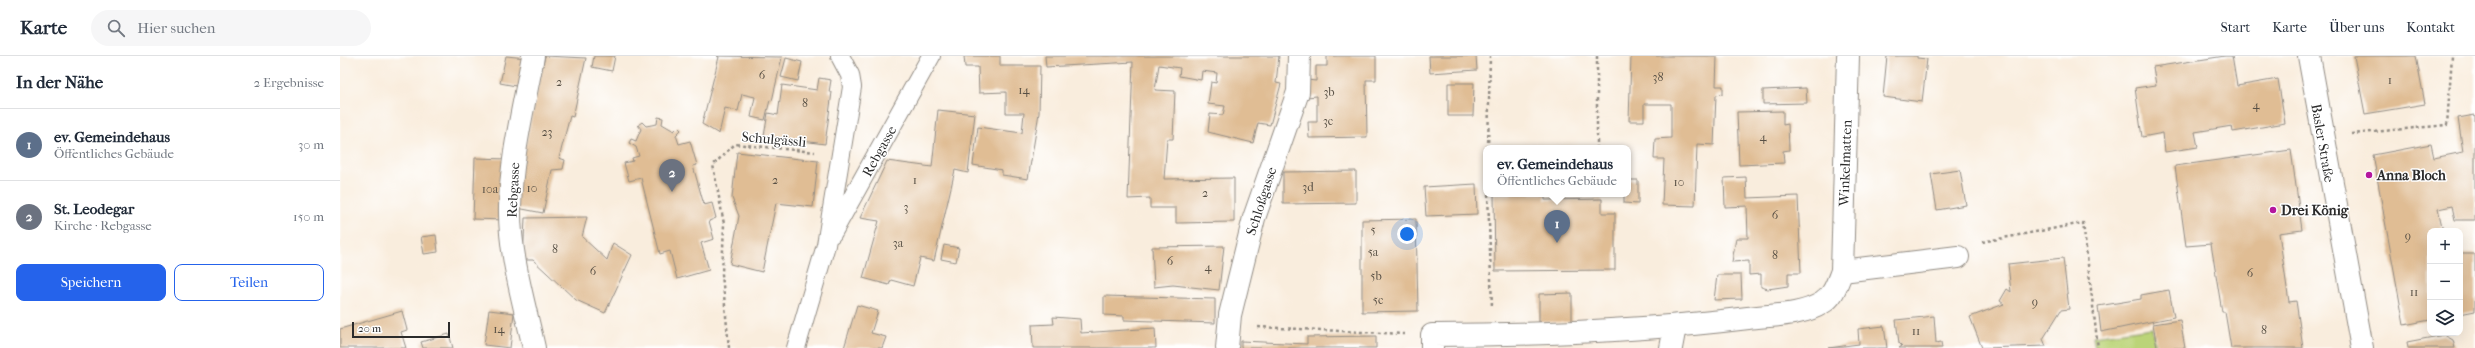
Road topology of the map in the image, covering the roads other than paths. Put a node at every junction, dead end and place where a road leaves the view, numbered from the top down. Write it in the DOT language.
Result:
graph roads {
  1 [pos="533,56"];
  2 [pos="840,56"];
  3 [pos="931,56"];
  4 [pos="1299,56"];
  5 [pos="1848,56"];
  6 [pos="2309,56"];
  7 [pos="826,245"];
  8 [pos="1958,257"];
  9 [pos="1842,271"];
  10 [pos="1676,327"];
  11 [pos="1432,342"];
  12 [pos="534,348"];
  13 [pos="796,348"];
  14 [pos="1227,348"];
  15 [pos="1671,348"];
  16 [pos="2362,348"];
  1 -- 12 [label="street, Rebgasse"];
  2 -- 7 [label="lane, Rebgasse"];
  3 -- 7 [label="lane, Rebgasse"];
  4 -- 14 [label="street, Schloßgasse"];
  5 -- 9 [label="street, Winkelmatten"];
  6 -- 16 [label="street, Basler Straße"];
  7 -- 13 [label="lane, Rebgasse"];
  8 -- 9 [label="street"];
  9 -- 10 [label="street, Winkelmatten"];
  10 -- 11 [label="street, Winkelmatten"];
  10 -- 15 [label="street"];
}
